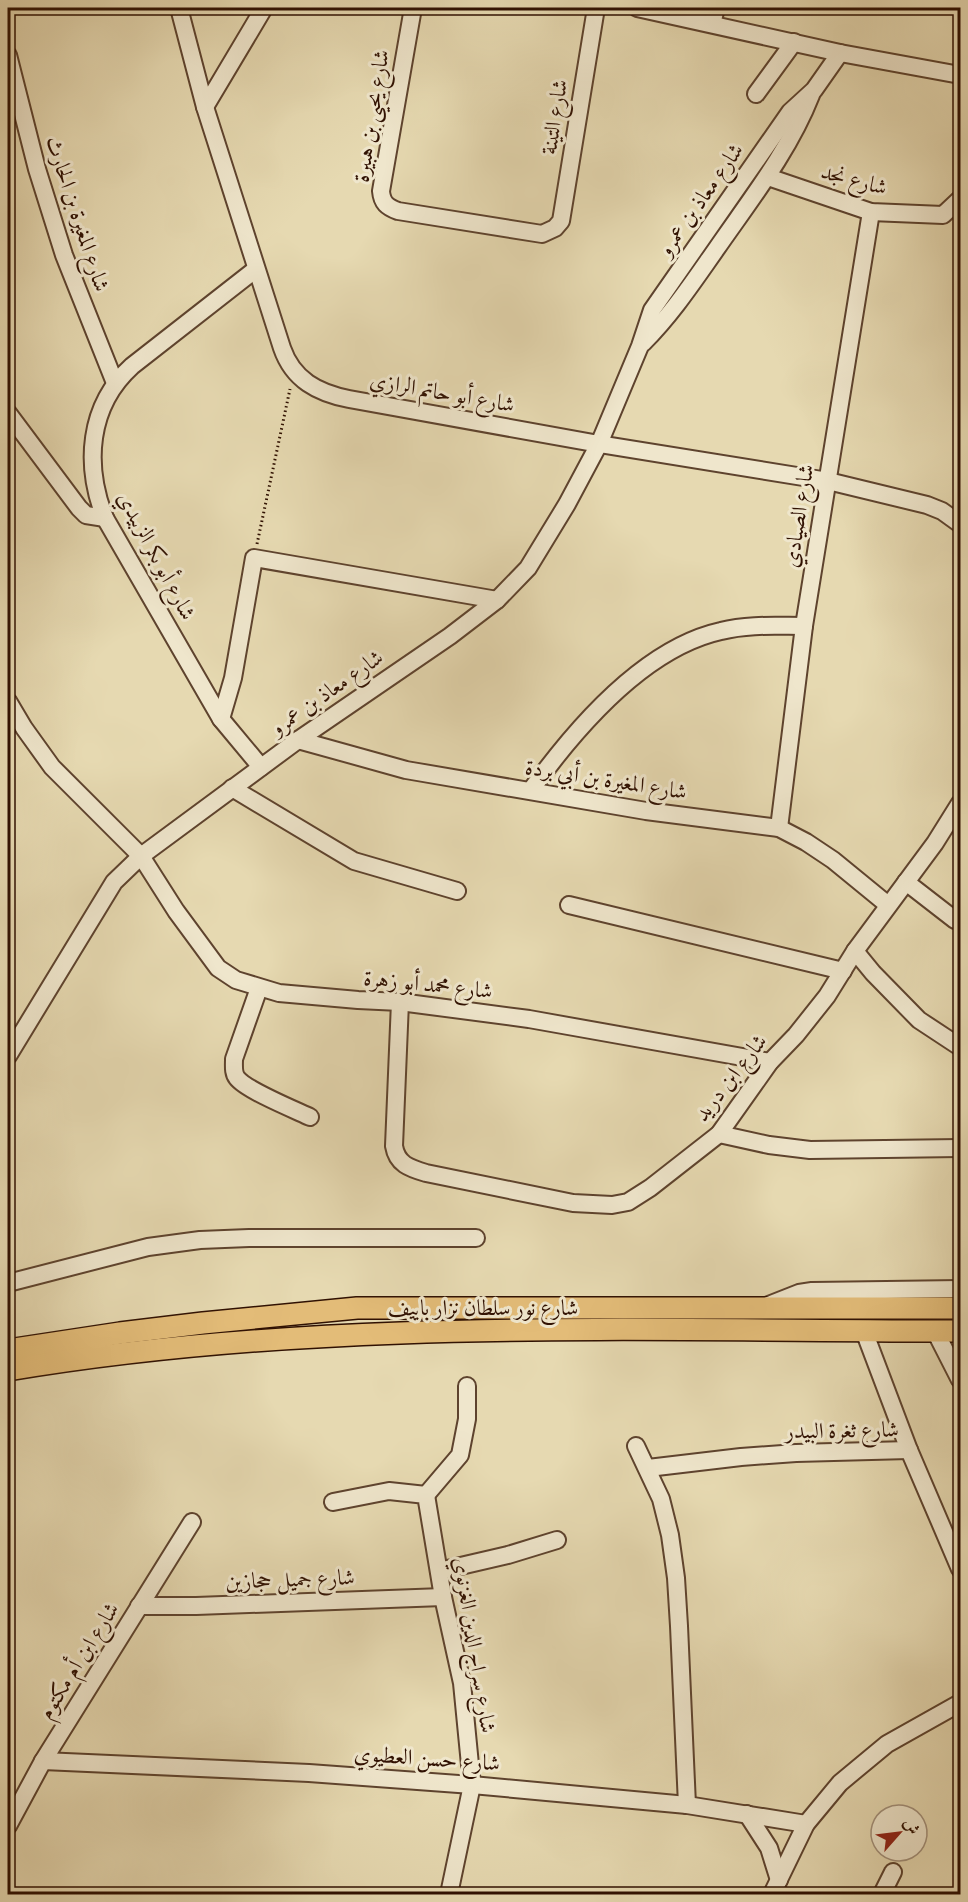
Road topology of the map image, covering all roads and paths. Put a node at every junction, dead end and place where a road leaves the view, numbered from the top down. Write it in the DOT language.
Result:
graph roads {
  1 [pos="179,8"];
  2 [pos="264,8"];
  3 [pos="413,8"];
  4 [pos="596,8"];
  5 [pos="637,8"];
  6 [pos="714,16"];
  7 [pos="794,42"];
  8 [pos="840,53"];
  9 [pos="8,55"];
  10 [pos="960,75"];
  11 [pos="814,90"];
  12 [pos="756,94"];
  13 [pos="205,107"];
  14 [pos="768,177"];
  15 [pos="960,199"];
  16 [pos="871,212"];
  17 [pos="553,230"];
  18 [pos="256,269"];
  19 [pos="640,346"];
  20 [pos="294,372"];
  21 [pos="115,383"];
  22 [pos="8,413"];
  23 [pos="599,444"];
  24 [pos="828,481"];
  25 [pos="105,518"];
  26 [pos="960,524"];
  27 [pos="254,558"];
  28 [pos="496,600"];
  29 [pos="804,626"];
  30 [pos="8,700"];
  31 [pos="221,719"];
  32 [pos="298,740"];
  33 [pos="261,766"];
  34 [pos="232,788"];
  35 [pos="531,790"];
  36 [pos="960,803"];
  37 [pos="779,828"];
  38 [pos="141,856"];
  39 [pos="906,882"];
  40 [pos="457,891"];
  41 [pos="569,905"];
  42 [pos="888,905"];
  43 [pos="955,920"];
  44 [pos="855,951"];
  45 [pos="843,971"];
  46 [pos="259,988"];
  47 [pos="400,1002"];
  48 [pos="960,1047"];
  49 [pos="8,1056"];
  50 [pos="770,1062"];
  51 [pos="310,1117"];
  52 [pos="719,1134"];
  53 [pos="960,1148"];
  54 [pos="476,1238"];
  55 [pos="8,1283"];
  56 [pos="960,1289"];
  57 [pos="761,1308"];
  58 [pos="960,1308"];
  59 [pos="864,1331"];
  60 [pos="935,1331"];
  61 [pos="960,1331"];
  62 [pos="8,1350"];
  63 [pos="8,1370"];
  64 [pos="960,1380"];
  65 [pos="467,1386"];
  66 [pos="636,1446"];
  67 [pos="909,1450"];
  68 [pos="648,1468"];
  69 [pos="426,1495"];
  70 [pos="333,1502"];
  71 [pos="192,1522"];
  72 [pos="557,1540"];
  73 [pos="960,1569"];
  74 [pos="439,1571"];
  75 [pos="443,1597"];
  76 [pos="139,1606"];
  77 [pos="960,1702"];
  78 [pos="43,1761"];
  79 [pos="472,1785"];
  80 [pos="687,1805"];
  81 [pos="747,1814"];
  82 [pos="806,1824"];
  83 [pos="8,1826"];
  84 [pos="893,1872"];
  85 [pos="775,1887"];
  86 [pos="449,1894"];
  87 [pos="882,1894"];
  1 -- 13 [label="street, شارع أبو حاتم الرازي"];
  2 -- 13 [label="street"];
  3 -- 17 [label="street, شارع يحيى بن هبيرة"];
  4 -- 17 [label="street, شارع التينة"];
  5 -- 6 [label="street"];
  6 -- 7 [label="street"];
  7 -- 8 [label="street"];
  7 -- 12 [label="street"];
  8 -- 10 [label="street"];
  8 -- 11 [label="street, شارع معاذ بن عمرو"];
  9 -- 21 [label="street, شارع المغيرة بن الحارث"];
  11 -- 14 [label="street, شارع معاذ بن عمرو"];
  11 -- 19 [label="street, شارع معاذ بن عمرو"];
  13 -- 18 [label="street, شارع أبو حاتم الرازي"];
  14 -- 16 [label="street, شارع نجد"];
  14 -- 19 [label="street, شارع معاذ بن عمرو"];
  15 -- 16 [label="street, شارع نجد"];
  16 -- 24 [label="street, شارع الصيادي"];
  18 -- 20 [label="street, شارع أبو حاتم الرازي"];
  18 -- 21 [label="street, شارع أبو بكر الزبيدي"];
  19 -- 23 [label="street, شارع معاذ بن عمرو"];
  20 -- 23 [label="street, شارع أبو حاتم الرازي"];
  20 -- 27 [label="path"];
  21 -- 25 [label="street, شارع أبو بكر الزبيدي"];
  22 -- 25 [label="street"];
  23 -- 24 [label="street, شارع أبو حاتم الرازي"];
  23 -- 28 [label="street, شارع معاذ بن عمرو"];
  24 -- 26 [label="street, شارع أبو حاتم الرازي"];
  24 -- 29 [label="street, شارع الصيادي"];
  25 -- 31 [label="street, شارع أبو بكر الزبيدي"];
  27 -- 28 [label="street"];
  27 -- 31 [label="street"];
  28 -- 32 [label="street, شارع معاذ بن عمرو"];
  29 -- 35 [label="street"];
  29 -- 37 [label="street, شارع الصيادي"];
  30 -- 38 [label="street, شارع محمد أبو زهرة"];
  31 -- 33 [label="street, شارع أبو بكر الزبيدي"];
  32 -- 33 [label="street, شارع معاذ بن عمرو"];
  32 -- 35 [label="street, شارع المغيرة بن أبي بردة"];
  33 -- 34 [label="street, شارع معاذ بن عمرو"];
  34 -- 38 [label="street, شارع معاذ بن عمرو"];
  34 -- 40 [label="street"];
  35 -- 37 [label="street, شارع المغيرة بن أبي بردة"];
  36 -- 39 [label="street, شارع ابن دريد"];
  37 -- 42 [label="street, شارع المغيرة بن أبي بردة"];
  38 -- 46 [label="street, شارع محمد أبو زهرة"];
  38 -- 49 [label="street, شارع معاذ بن عمرو"];
  39 -- 42 [label="street, شارع ابن دريد"];
  39 -- 43 [label="street"];
  41 -- 45 [label="street"];
  42 -- 44 [label="street, شارع ابن دريد"];
  44 -- 45 [label="street, شارع ابن دريد"];
  44 -- 48 [label="street"];
  45 -- 50 [label="street, شارع ابن دريد"];
  46 -- 47 [label="street, شارع محمد أبو زهرة"];
  46 -- 51 [label="street"];
  47 -- 50 [label="street, شارع محمد أبو زهرة"];
  47 -- 52 [label="street, شارع ابن دريد"];
  50 -- 52 [label="street, شارع ابن دريد"];
  52 -- 53 [label="street"];
  54 -- 55 [label="street"];
  56 -- 57 [label="street"];
  57 -- 58 [label="main road, شارع نور سلطان نزار باييف"];
  57 -- 62 [label="main road, شارع نور سلطان نزار باييف"];
  59 -- 60 [label="main road, شارع نور سلطان نزار باييف"];
  59 -- 63 [label="main road, شارع نور سلطان نزار باييف"];
  59 -- 67 [label="street"];
  60 -- 61 [label="main road, شارع نور سلطان نزار باييف"];
  60 -- 64 [label="street"];
  65 -- 69 [label="street"];
  66 -- 68 [label="street"];
  67 -- 68 [label="street, شارع ثغرة البيدر"];
  67 -- 73 [label="street, شارع ثغرة البيدر"];
  68 -- 80 [label="street"];
  69 -- 70 [label="street"];
  69 -- 74 [label="street, شارع سراج الدين الغزنوي"];
  71 -- 76 [label="street, شارع ابن أم مكتوم"];
  72 -- 74 [label="street"];
  74 -- 75 [label="street, شارع سراج الدين الغزنوي"];
  75 -- 76 [label="street, شارع جميل حجازين"];
  75 -- 79 [label="street, شارع سراج الدين الغزنوي"];
  76 -- 78 [label="street, شارع ابن أم مكتوم"];
  77 -- 82 [label="street"];
  78 -- 79 [label="street, شارع حسن العطيوي"];
  78 -- 83 [label="street, شارع ابن أم مكتوم"];
  79 -- 80 [label="street, شارع حسن العطيوي"];
  79 -- 86 [label="street, شارع سراج الدين الغزنوي"];
  80 -- 81 [label="street, شارع حسن العطيوي"];
  81 -- 82 [label="street, شارع حسن العطيوي"];
  81 -- 85 [label="street"];
  82 -- 85 [label="street"];
  84 -- 87 [label="street"];
}
